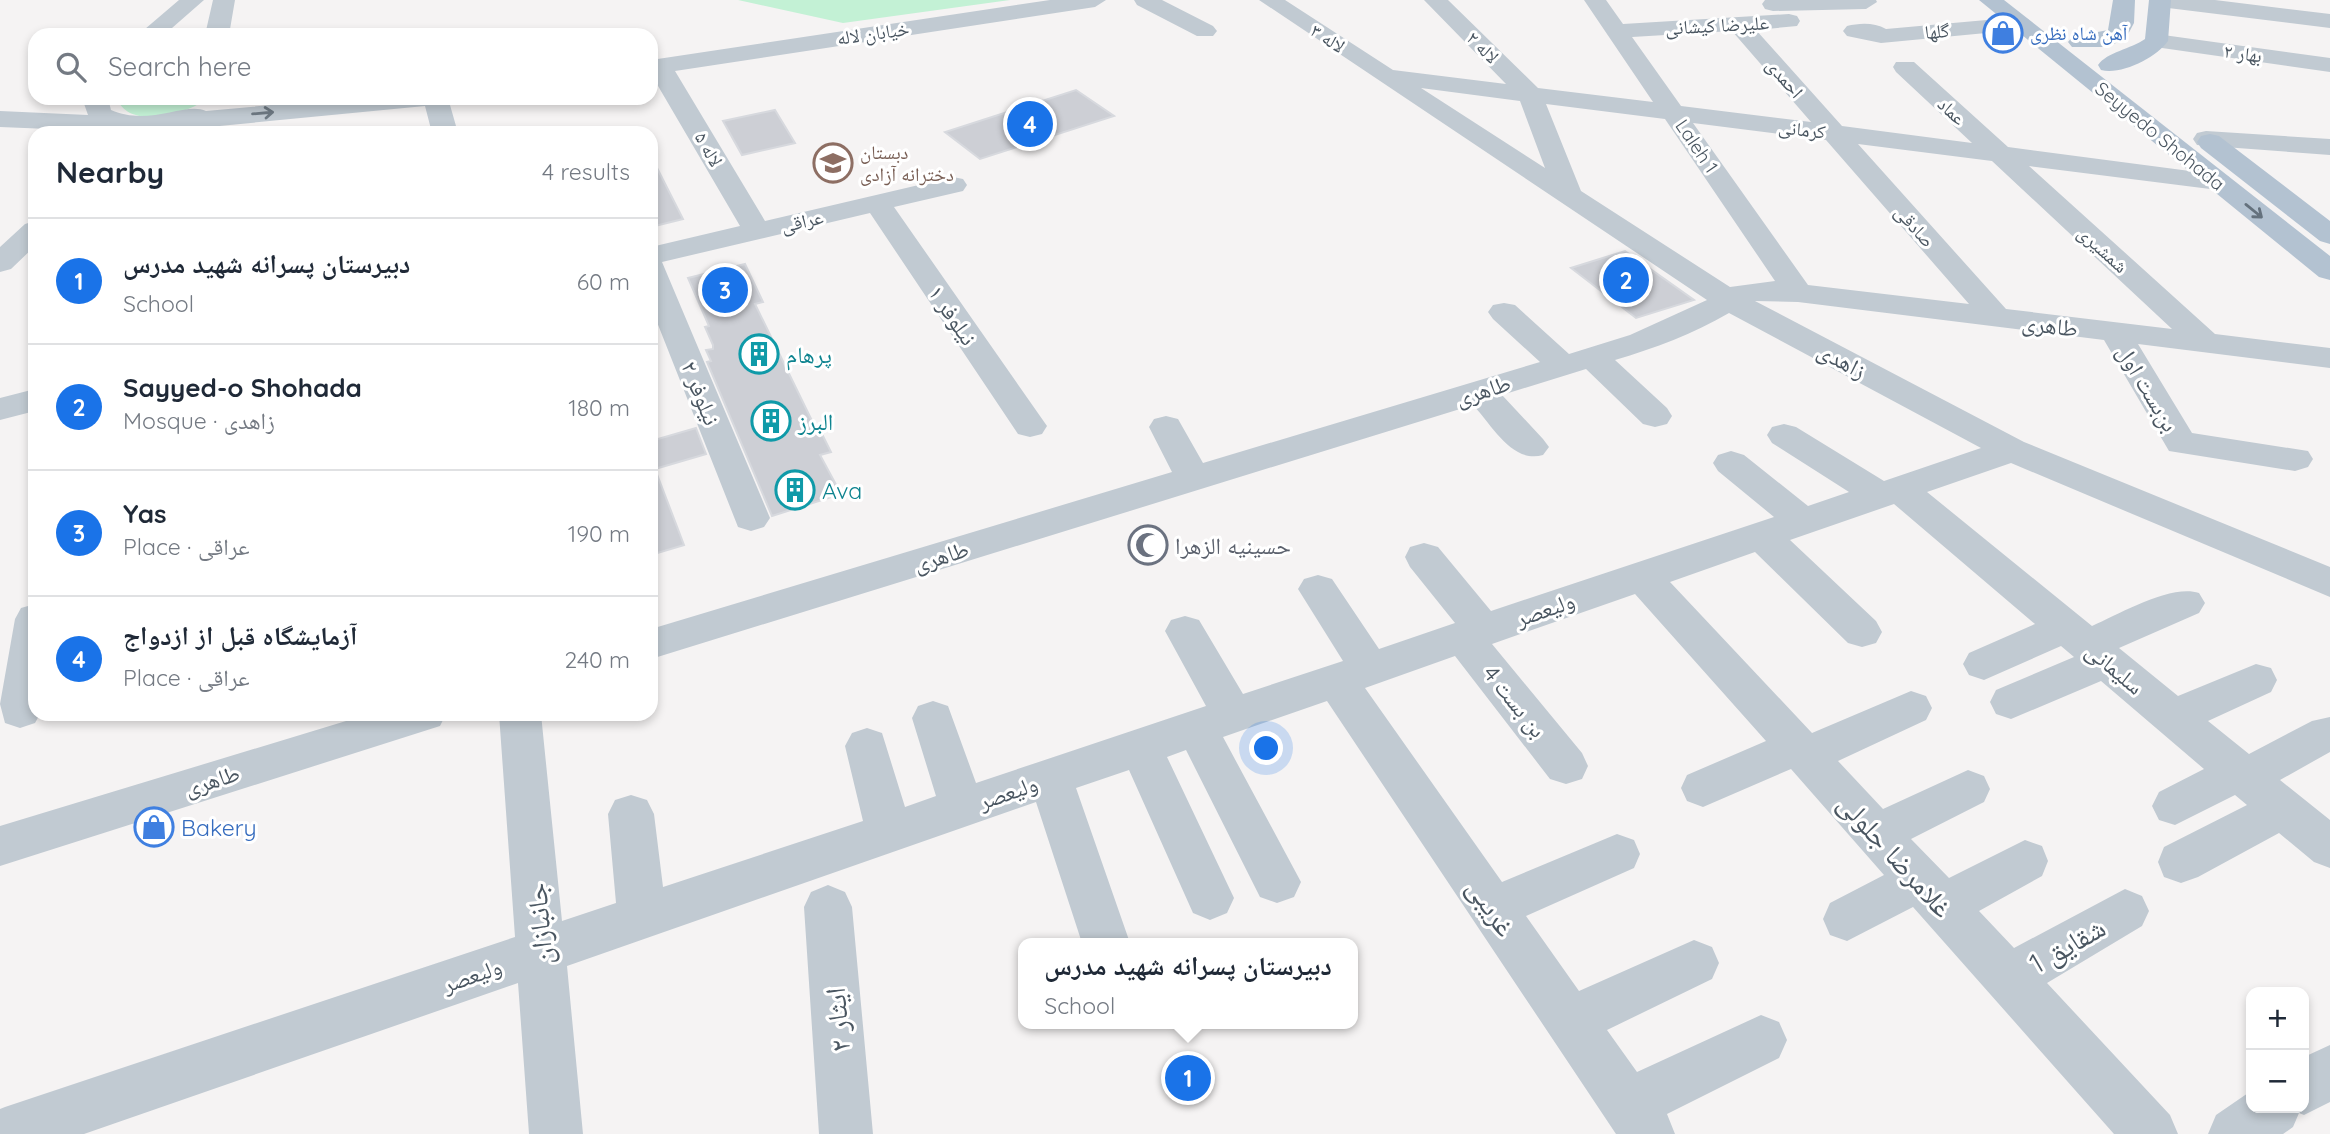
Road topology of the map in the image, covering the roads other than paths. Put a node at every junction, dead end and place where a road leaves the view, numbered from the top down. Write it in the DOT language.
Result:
graph roads {
  1 [pos="193,0"];
  2 [pos="224,0"];
  3 [pos="1095,0"];
  4 [pos="1145,0"];
  5 [pos="1270,0"];
  6 [pos="1435,0"];
  7 [pos="1595,0"];
  8 [pos="1990,0"];
  9 [pos="2124,0"];
  10 [pos="2160,0"];
  11 [pos="1771,2"];
  12 [pos="1866,2"];
  13 [pos="2023,12"];
  14 [pos="1885,18"];
  15 [pos="2330,22"];
  16 [pos="1738,24"];
  17 [pos="159,28"];
  18 [pos="218,28"];
  19 [pos="1205,30"];
  20 [pos="1616,31"];
  21 [pos="1854,31"];
  22 [pos="1904,34"];
  23 [pos="2157,41"];
  24 [pos="2080,42"];
  25 [pos="2110,65"];
  26 [pos="2330,65"];
  27 [pos="658,66"];
  28 [pos="1905,67"];
  29 [pos="658,71"];
  30 [pos="1386,76"];
  31 [pos="2142,90"];
  32 [pos="1530,94"];
  33 [pos="28,102"];
  34 [pos="0,104"];
  35 [pos="97,105"];
  36 [pos="215,105"];
  37 [pos="354,105"];
  38 [pos="437,105"];
  39 [pos="1675,113"];
  40 [pos="0,119"];
  41 [pos="171,122"];
  42 [pos="2185,122"];
  43 [pos="105,126"];
  44 [pos="130,126"];
  45 [pos="147,126"];
  46 [pos="443,126"];
  47 [pos="1832,133"];
  48 [pos="2160,136"];
  49 [pos="2206,139"];
  50 [pos="2330,147"];
  51 [pos="1999,154"];
  52 [pos="2218,182"];
  53 [pos="953,185"];
  54 [pos="1569,196"];
  55 [pos="877,203"];
  56 [pos="2326,229"];
  57 [pos="757,231"];
  58 [pos="28,237"];
  59 [pos="658,254"];
  60 [pos="0,263"];
  61 [pos="2330,271"];
  62 [pos="28,273"];
  63 [pos="0,279"];
  64 [pos="658,286"];
  65 [pos="1798,293"];
  66 [pos="1727,299"];
  67 [pos="1504,312"];
  68 [pos="1998,319"];
  69 [pos="2115,332"];
  70 [pos="2207,344"];
  71 [pos="2330,358"];
  72 [pos="1578,361"];
  73 [pos="1479,391"];
  74 [pos="28,402"];
  75 [pos="0,409"];
  76 [pos="1655,416"];
  77 [pos="1030,426"];
  78 [pos="1166,427"];
  79 [pos="1784,435"];
  80 [pos="1531,447"];
  81 [pos="2012,450"];
  82 [pos="2295,459"];
  83 [pos="1731,463"];
  84 [pos="1193,479"];
  85 [pos="1890,492"];
  86 [pos="751,518"];
  87 [pos="1803,521"];
  88 [pos="1761,536"];
  89 [pos="1424,556"];
  90 [pos="1642,576"];
  91 [pos="2330,583"];
  92 [pos="1318,589"];
  93 [pos="2185,603"];
  94 [pos="1185,631"];
  95 [pos="1861,632"];
  96 [pos="1473,634"];
  97 [pos="658,642"];
  98 [pos="2086,644"];
  99 [pos="28,662"];
  100 [pos="1984,664"];
  101 [pos="1353,674"];
  102 [pos="2256,680"];
  103 [pos="2011,702"];
  104 [pos="1911,708"];
  105 [pos="20,711"];
  106 [pos="2174,717"];
  107 [pos="933,718"];
  108 [pos="402,721"];
  109 [pos="521,721"];
  110 [pos="1214,722"];
  111 [pos="2327,733"];
  112 [pos="867,746"];
  113 [pos="1141,747"];
  114 [pos="1801,752"];
  115 [pos="1566,766"];
  116 [pos="2242,775"];
  117 [pos="1050,778"];
  118 [pos="1703,788"];
  119 [pos="1968,789"];
  120 [pos="2175,806"];
  121 [pos="962,807"];
  122 [pos="2283,809"];
  123 [pos="632,814"];
  124 [pos="889,833"];
  125 [pos="1876,834"];
  126 [pos="2328,843"];
  127 [pos="0,846"];
  128 [pos="1617,853"];
  129 [pos="2025,861"];
  130 [pos="2180,862"];
  131 [pos="1278,882"];
  132 [pos="1931,893"];
  133 [pos="1210,898"];
  134 [pos="828,907"];
  135 [pos="1493,908"];
  136 [pos="2125,911"];
  137 [pos="642,917"];
  138 [pos="1847,919"];
  139 [pos="1105,938"];
  140 [pos="542,951"];
  141 [pos="1694,963"];
  142 [pos="2009,978"];
  143 [pos="1570,1021"];
  144 [pos="1761,1040"];
  145 [pos="2330,1071"];
  146 [pos="2309,1085"];
  147 [pos="2266,1113"];
  148 [pos="1638,1120"];
  149 [pos="5,1134"];
  150 [pos="556,1134"];
  151 [pos="846,1134"];
  152 [pos="2151,1134"];
  153 [pos="2235,1134"];
  1 -- 17 [label="street"];
  2 -- 18 [label="street"];
  3 -- 27 [label="street, خیابان لاله"];
  4 -- 19 [label="street"];
  5 -- 30 [label="street, لاله ۳"];
  6 -- 32 [label="street, لاله ۲"];
  7 -- 20 [label="street, Laleh 1"];
  8 -- 13 [label="main road, Seyyedo Shohada"];
  9 -- 24 [label="main road"];
  10 -- 15 [label="street"];
  10 -- 23 [label="main road"];
  11 -- 12 [label="street"];
  11 -- 16 [label="street, علیرضا کیشانی"];
  13 -- 22 [label="street, گلها"];
  13 -- 24 [label="main road, Seyyedo Shohada"];
  13 -- 48 [label="main road, Seyyedo Shohada"];
  14 -- 22 [label="street"];
  16 -- 20 [label="street, علیرضا کیشانی"];
  16 -- 47 [label="street, احمدی"];
  20 -- 39 [label="street, Laleh 1"];
  21 -- 22 [label="street, گلها"];
  23 -- 25 [label="main road"];
  23 -- 26 [label="street, بهار ۲"];
  24 -- 25 [label="main road, Seyyedo Shohada"];
  25 -- 31 [label="main road, Seyyedo Shohada"];
  28 -- 51 [label="street, عماد"];
  29 -- 57 [label="street, لاله ۵"];
  30 -- 32 [label="street, کرمانی"];
  30 -- 54 [label="street, زاهدی"];
  32 -- 39 [label="street, کرمانی"];
  32 -- 54 [label="street"];
  33 -- 34 [label="street"];
  35 -- 44 [label="street"];
  36 -- 41 [label="street"];
  41 -- 37 [label="street, one-way"];
  38 -- 46 [label="street"];
  39 -- 47 [label="street, کرمانی"];
  39 -- 65 [label="street, Laleh 1"];
  40 -- 43 [label="street"];
  41 -- 45 [label="street"];
  42 -- 49 [label="main road, Seyyedo Shohada"];
  47 -- 51 [label="street, کرمانی"];
  47 -- 68 [label="street, صادقی"];
  48 -- 49 [label="main road"];
  48 -- 52 [label="main road, Seyyedo Shohada"];
  49 -- 50 [label="street"];
  49 -- 56 [label="main road, Seyyedo Shohada"];
  51 -- 52 [label="street, کرمانی"];
  51 -- 70 [label="street, شمشیری"];
  52 -- 61 [label="main road, Seyyedo Shohada, one-way"];
  53 -- 55 [label="street, عراقی"];
  54 -- 66 [label="street, زاهدی"];
  55 -- 57 [label="street, عراقی"];
  55 -- 77 [label="street, نیلوفر ۱"];
  57 -- 59 [label="street, عراقی"];
  58 -- 60 [label="street"];
  62 -- 63 [label="street"];
  64 -- 86 [label="street, نیلوفر ۲"];
  65 -- 66 [label="street, طاهری"];
  65 -- 68 [label="street, طاهری"];
  66 -- 72 [label="street, طاهری"];
  66 -- 81 [label="street, زاهدی"];
  67 -- 72 [label="street"];
  68 -- 69 [label="street, طاهری"];
  69 -- 70 [label="street, طاهری"];
  69 -- 82 [label="street, بن‌بست اول"];
  70 -- 71 [label="street, طاهری"];
  72 -- 73 [label="street, طاهری"];
  72 -- 76 [label="street"];
  73 -- 80 [label="street"];
  73 -- 84 [label="street, طاهری"];
  74 -- 75 [label="street"];
  78 -- 84 [label="street"];
  79 -- 85 [label="street, سلیمانی"];
  81 -- 85 [label="street, ولیعصر"];
  81 -- 91 [label="street, زاهدی"];
  83 -- 87 [label="street"];
  84 -- 97 [label="street, طاهری"];
  85 -- 87 [label="street, ولیعصر"];
  85 -- 98 [label="street, سلیمانی"];
  87 -- 88 [label="street, ولیعصر"];
  88 -- 90 [label="street, ولیعصر"];
  88 -- 95 [label="street"];
  89 -- 96 [label="street, بن بست 4"];
  90 -- 96 [label="street, ولیعصر"];
  90 -- 114 [label="street, غلامرضا جلولی"];
  92 -- 101 [label="street, غریبی"];
  93 -- 98 [label="street"];
  94 -- 110 [label="street"];
  96 -- 101 [label="street, ولیعصر"];
  96 -- 115 [label="street, بن بست 4"];
  98 -- 100 [label="street"];
  98 -- 103 [label="street"];
  98 -- 106 [label="street, سلیمانی"];
  99 -- 105 [label="street"];
  101 -- 110 [label="street, ولیعصر"];
  101 -- 135 [label="street, غریبی"];
  102 -- 106 [label="street"];
  104 -- 114 [label="street"];
  106 -- 116 [label="street, سلیمانی"];
  107 -- 121 [label="street"];
  108 -- 127 [label="street, طاهری"];
  109 -- 140 [label="street, جانبازان"];
  110 -- 113 [label="street, ولیعصر"];
  110 -- 131 [label="street"];
  111 -- 116 [label="street"];
  112 -- 124 [label="street"];
  113 -- 117 [label="street, ولیعصر"];
  113 -- 133 [label="street"];
  114 -- 118 [label="street"];
  114 -- 125 [label="street, غلامرضا جلولی"];
  116 -- 120 [label="street"];
  116 -- 122 [label="street, سلیمانی"];
  117 -- 121 [label="street, ولیعصر"];
  117 -- 139 [label="street"];
  119 -- 125 [label="street"];
  121 -- 124 [label="street, ولیعصر"];
  122 -- 126 [label="street, سلیمانی"];
  122 -- 130 [label="street"];
  123 -- 137 [label="street"];
  124 -- 137 [label="street, ولیعصر"];
  125 -- 132 [label="street, غلامرضا جلولی"];
  128 -- 135 [label="street"];
  129 -- 132 [label="street"];
  132 -- 138 [label="street"];
  132 -- 142 [label="street, غلامرضا جلولی"];
  134 -- 151 [label="street, ایثار ۲"];
  135 -- 143 [label="street, غریبی"];
  136 -- 142 [label="street, شقایق 1"];
  137 -- 140 [label="street, ولیعصر"];
  140 -- 149 [label="street, ولیعصر"];
  140 -- 150 [label="street, جانبازان"];
  141 -- 143 [label="street"];
  142 -- 152 [label="street, غلامرضا جلولی"];
  143 -- 148 [label="street, غریبی"];
  144 -- 148 [label="street"];
  145 -- 146 [label="street"];
  147 -- 153 [label="street"];
}
